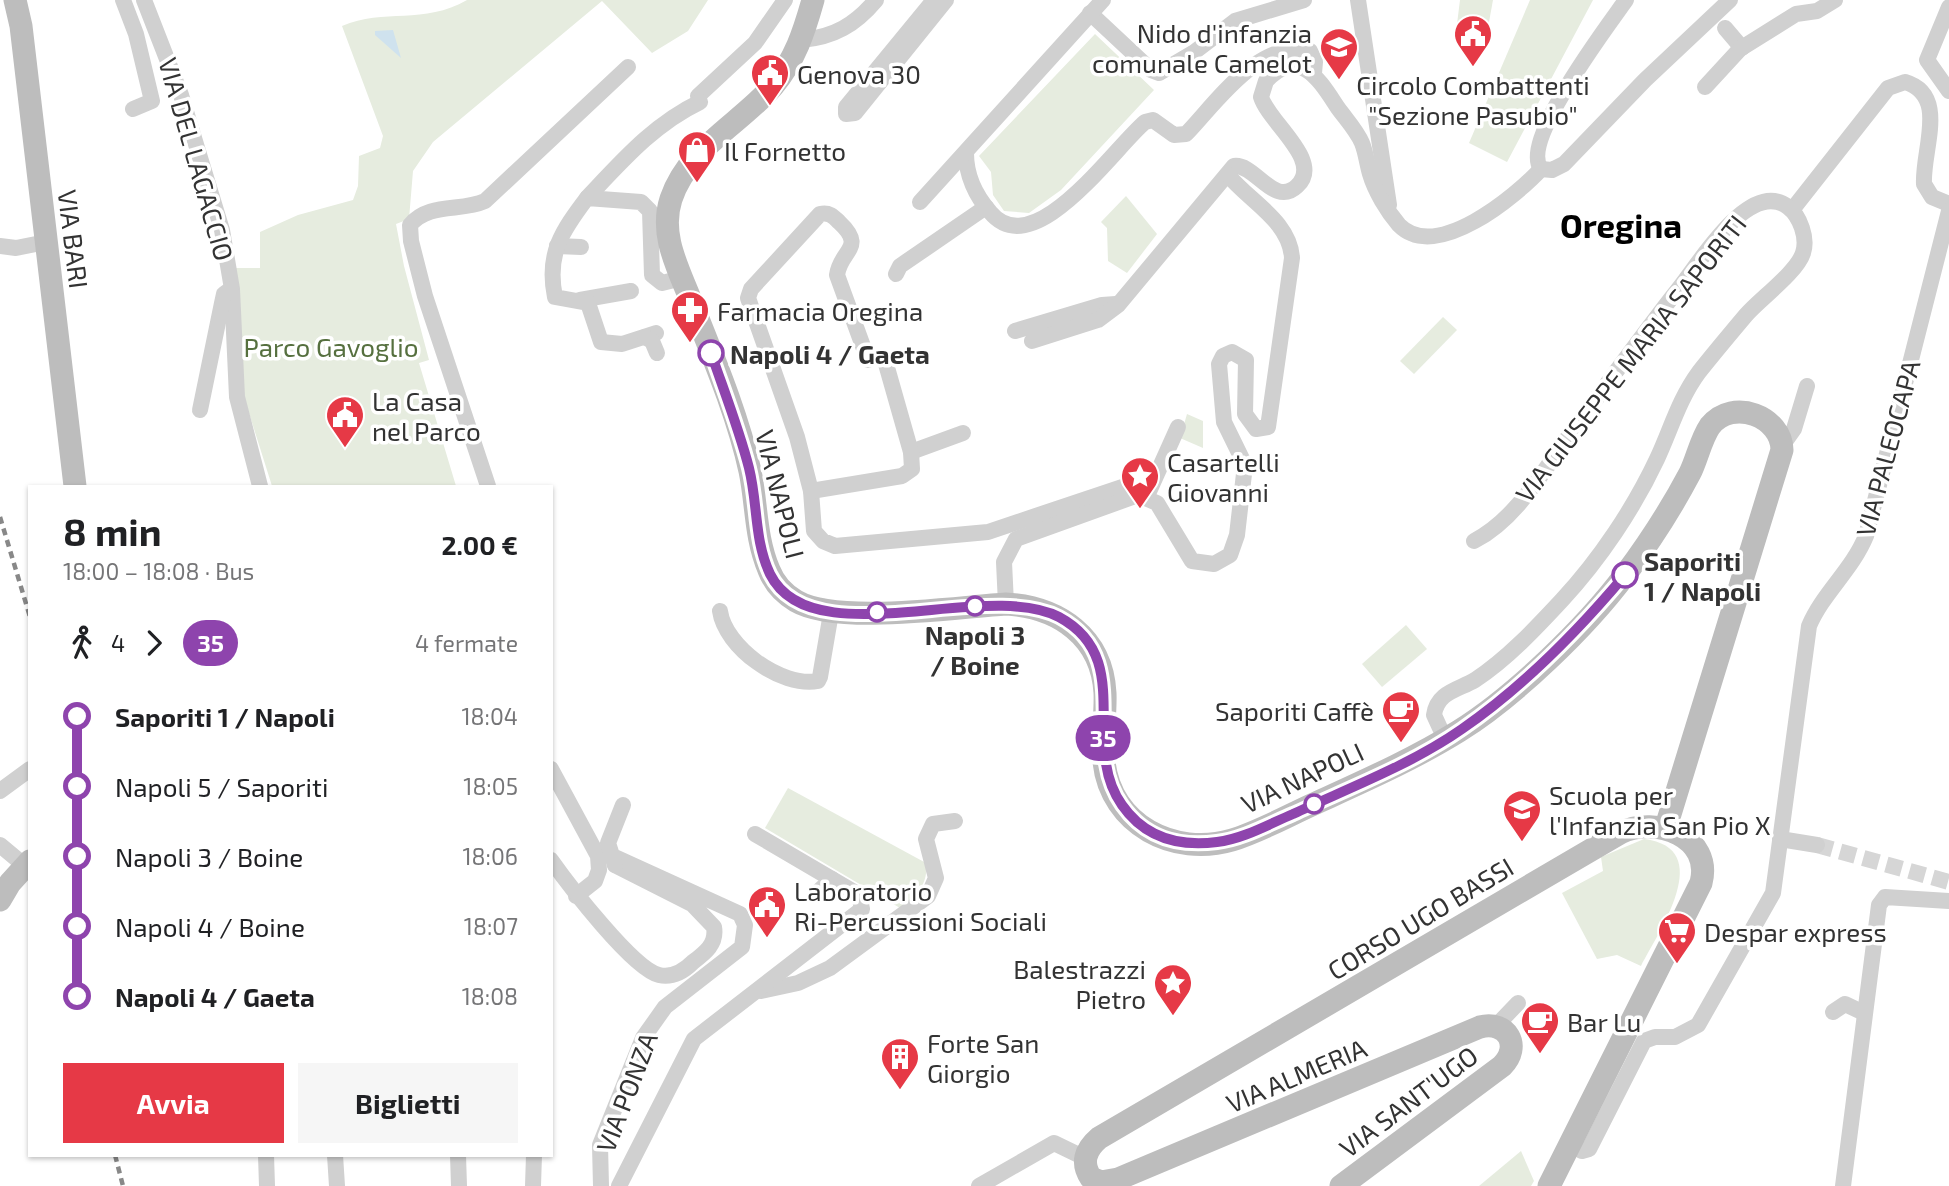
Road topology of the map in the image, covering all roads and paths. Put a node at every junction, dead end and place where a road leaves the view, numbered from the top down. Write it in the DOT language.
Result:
graph roads {
  1 [pos="15,0"];
  2 [pos="124,0"];
  3 [pos="144,0"];
  4 [pos="785,0"];
  5 [pos="813,0"];
  6 [pos="876,0"];
  7 [pos="934,0"];
  8 [pos="946,0"];
  9 [pos="1103,0"];
  10 [pos="1304,0"];
  11 [pos="1358,0"];
  12 [pos="1626,0"];
  13 [pos="1730,0"];
  14 [pos="1832,2"];
  15 [pos="1801,6"];
  16 [pos="1949,8"];
  17 [pos="1090,13"];
  18 [pos="1819,25"];
  19 [pos="1725,28"];
  20 [pos="802,40"];
  21 [pos="1742,48"];
  22 [pos="628,67"];
  23 [pos="1314,73"];
  24 [pos="1705,87"];
  25 [pos="1949,91"];
  26 [pos="133,109"];
  27 [pos="966,153"];
  28 [pos="1541,169"];
  29 [pos="1228,175"];
  30 [pos="587,198"];
  31 [pos="920,202"];
  32 [pos="1949,204"];
  33 [pos="986,207"];
  34 [pos="1792,210"];
  35 [pos="1390,211"];
  36 [pos="1949,211"];
  37 [pos="46,242"];
  38 [pos="0,246"];
  39 [pos="557,246"];
  40 [pos="581,247"];
  41 [pos="896,274"];
  42 [pos="682,278"];
  43 [pos="232,289"];
  44 [pos="631,291"];
  45 [pos="580,300"];
  46 [pos="1118,305"];
  47 [pos="1015,331"];
  48 [pos="1032,341"];
  49 [pos="657,353"];
  50 [pos="868,360"];
  51 [pos="886,365"];
  52 [pos="1807,386"];
  53 [pos="200,410"];
  54 [pos="1178,427"];
  55 [pos="963,433"];
  56 [pos="1782,446"];
  57 [pos="911,452"];
  58 [pos="75,485"];
  59 [pos="260,485"];
  60 [pos="488,485"];
  61 [pos="811,491"];
  62 [pos="1142,496"];
  63 [pos="1474,541"];
  64 [pos="1006,604"];
  65 [pos="720,611"];
  66 [pos="831,613"];
  67 [pos="1445,739"];
  68 [pos="28,770"];
  69 [pos="553,773"];
  70 [pos="0,791"];
  71 [pos="622,805"];
  72 [pos="955,821"];
  73 [pos="1666,827"];
  74 [pos="755,834"];
  75 [pos="1780,839"];
  76 [pos="0,845"];
  77 [pos="1817,845"];
  78 [pos="27,863"];
  79 [pos="553,863"];
  80 [pos="615,865"];
  81 [pos="832,879"];
  82 [pos="819,891"];
  83 [pos="576,896"];
  84 [pos="0,900"];
  85 [pos="1949,901"];
  86 [pos="756,992"];
  87 [pos="1518,1003"];
  88 [pos="1833,1012"];
  89 [pos="1864,1013"];
  90 [pos="1496,1026"];
  91 [pos="1570,1144"];
  92 [pos="265,1157"];
  93 [pos="335,1157"];
  94 [pos="458,1157"];
  95 [pos="534,1157"];
  96 [pos="1085,1158"];
  97 [pos="267,1186"];
  98 [pos="337,1186"];
  99 [pos="459,1186"];
  100 [pos="533,1186"];
  101 [pos="601,1186"];
  102 [pos="619,1186"];
  103 [pos="979,1186"];
  104 [pos="1341,1186"];
  105 [pos="1549,1186"];
  106 [pos="1843,1186"];
  1 -- 37 [label="street, VIA BARI"];
  2 -- 26 [label="street, VIA DEL LAGACCIO"];
  3 -- 43 [label="street, VIA DEL LAGACCIO"];
  4 -- 30 [label="street"];
  5 -- 20 [label="street, VIA NAPOLI"];
  6 -- 20 [label="street"];
  7 -- 8 [label="street"];
  9 -- 17 [label="street"];
  10 -- 17 [label="street"];
  11 -- 35 [label="street"];
  12 -- 28 [label="street"];
  13 -- 28 [label="street"];
  14 -- 15 [label="street"];
  14 -- 18 [label="street"];
  15 -- 21 [label="street"];
  16 -- 25 [label="street"];
  17 -- 27 [label="street"];
  19 -- 21 [label="street"];
  20 -- 42 [label="street, VIA NAPOLI"];
  21 -- 24 [label="street"];
  22 -- 60 [label="street"];
  23 -- 29 [label="street"];
  23 -- 33 [label="street"];
  23 -- 35 [label="street"];
  27 -- 31 [label="street"];
  27 -- 33 [label="street"];
  28 -- 35 [label="street"];
  29 -- 46 [label="street"];
  29 -- 62 [label="street"];
  30 -- 39 [label="street"];
  30 -- 42 [label="street"];
  32 -- 34 [label="street"];
  33 -- 41 [label="street"];
  34 -- 63 [label="street, VIA GIUSEPPE MARIA SAPORITI"];
  34 -- 67 [label="street"];
  36 -- 75 [label="street, VIA PALEOCAPA"];
  37 -- 38 [label="street"];
  37 -- 58 [label="street, VIA BARI"];
  39 -- 40 [label="street"];
  39 -- 45 [label="street"];
  42 -- 66 [label="street, VIA NAPOLI"];
  43 -- 53 [label="street"];
  43 -- 59 [label="street, VIA DEL LAGACCIO"];
  44 -- 45 [label="street"];
  45 -- 49 [label="street"];
  46 -- 47 [label="street"];
  46 -- 48 [label="street"];
  50 -- 61 [label="street"];
  51 -- 57 [label="street"];
  52 -- 56 [label="street"];
  54 -- 62 [label="street"];
  55 -- 57 [label="street"];
  56 -- 67 [label="street, VIA NAPOLI"];
  56 -- 73 [label="street"];
  57 -- 61 [label="street"];
  61 -- 62 [label="street"];
  62 -- 64 [label="street"];
  64 -- 66 [label="street, VIA NAPOLI"];
  64 -- 67 [label="street, VIA NAPOLI"];
  65 -- 66 [label="street"];
  68 -- 70 [label="street"];
  69 -- 83 [label="street"];
  71 -- 80 [label="street"];
  72 -- 86 [label="street"];
  73 -- 91 [label="street"];
  73 -- 96 [label="street, CORSO UGO BASSI"];
  74 -- 81 [label="street"];
  75 -- 77 [label="street"];
  75 -- 91 [label="street, VIA PALEOCAPA"];
  76 -- 78 [label="street"];
  78 -- 84 [label="street"];
  79 -- 83 [label="street"];
  80 -- 83 [label="street"];
  80 -- 101 [label="street, VIA PONZA"];
  81 -- 82 [label="street"];
  81 -- 86 [label="street"];
  85 -- 89 [label="street"];
  86 -- 102 [label="street"];
  87 -- 90 [label="street"];
  88 -- 89 [label="street"];
  89 -- 106 [label="street"];
  90 -- 96 [label="street, VIA ALMERIA"];
  90 -- 104 [label="street, VIA SANT'UGO"];
  91 -- 105 [label="street"];
  92 -- 97 [label="street"];
  93 -- 98 [label="street"];
  94 -- 99 [label="street"];
  95 -- 100 [label="street"];
  96 -- 103 [label="street"];
}
